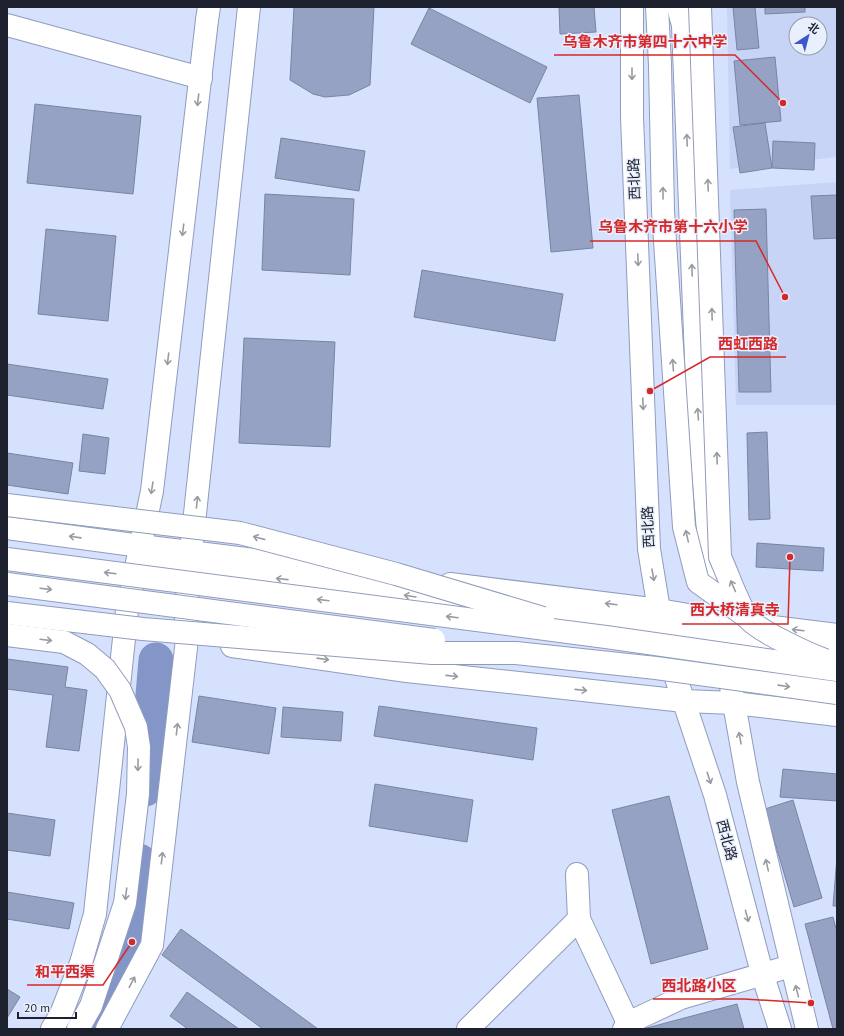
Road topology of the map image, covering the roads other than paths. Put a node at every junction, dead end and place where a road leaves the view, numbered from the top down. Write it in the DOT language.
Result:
graph roads {
  1 [pos="249,7"];
  2 [pos="632,7"];
  3 [pos="657,7"];
  4 [pos="700,7"];
  5 [pos="208,11"];
  6 [pos="681,13"];
  7 [pos="7,25"];
  8 [pos="201,78"];
  9 [pos="7,498"];
  10 [pos="7,505"];
  11 [pos="145,520"];
  12 [pos="7,528"];
  13 [pos="139,555"];
  14 [pos="7,559"];
  15 [pos="191,561"];
  16 [pos="7,584"];
  17 [pos="659,610"];
  18 [pos="7,613"];
  19 [pos="186,616"];
  20 [pos="7,618"];
  21 [pos="748,618"];
  22 [pos="126,620"];
  23 [pos="720,630"];
  24 [pos="665,633"];
  25 [pos="7,635"];
  26 [pos="837,635"];
  27 [pos="606,637"];
  28 [pos="187,639"];
  29 [pos="516,653"];
  30 [pos="837,657"];
  31 [pos="837,665"];
  32 [pos="837,670"];
  33 [pos="676,678"];
  34 [pos="732,693"];
  35 [pos="837,693"];
  36 [pos="684,701"];
  37 [pos="837,715"];
  38 [pos="577,874"];
  39 [pos="579,919"];
  40 [pos="791,966"];
  41 [pos="762,973"];
  42 [pos="626,1026"];
  43 [pos="52,1029"];
  44 [pos="78,1029"];
  45 [pos="107,1029"];
  46 [pos="468,1029"];
  47 [pos="780,1029"];
  48 [pos="807,1029"];
  15 -- 1 [label="main road, one-way"];
  2 -- 17 [label="main road, 西北路, one-way"];
  21 -- 3 [label="main road, one-way, bridge"];
  21 -- 4 [label="main road, one-way, bridge"];
  5 -- 8 [label="main road"];
  23 -- 6 [label="main road, one-way"];
  7 -- 8 [label="main road"];
  8 -- 11 [label="main road, one-way"];
  9 -- 11 [label="main road"];
  27 -- 10 [label="main road, one-way, bridge"];
  11 -- 13 [label="main road"];
  11 -- 15 [label="main road"];
  13 -- 12 [label="main road, one-way"];
  13 -- 15 [label="main road"];
  13 -- 22 [label="main road"];
  27 -- 14 [label="main road, one-way, bridge"];
  17 -- 15 [label="main road, one-way"];
  15 -- 19 [label="main road"];
  24 -- 15 [label="main road, one-way"];
  16 -- 29 [label="main road, one-way, bridge"];
  17 -- 23 [label="main road"];
  17 -- 24 [label="main road, 西北路"];
  18 -- 29 [label="main road, bridge"];
  19 -- 22 [label="main road"];
  19 -- 28 [label="main road"];
  19 -- 33 [label="main road"];
  20 -- 22 [label="main road"];
  21 -- 31 [label="main road, bridge"];
  22 -- 28 [label="main road"];
  22 -- 43 [label="main road"];
  23 -- 24 [label="main road"];
  26 -- 23 [label="main road, one-way"];
  23 -- 30 [label="main road"];
  23 -- 34 [label="main road"];
  24 -- 33 [label="main road, 西北路"];
  25 -- 44 [label="main road, one-way, bridge"];
  27 -- 32 [label="main road, bridge"];
  28 -- 36 [label="main road, one-way"];
  45 -- 28 [label="main road, one-way"];
  29 -- 35 [label="main road, one-way, bridge"];
  33 -- 34 [label="main road"];
  33 -- 36 [label="main road, 西北路"];
  34 -- 36 [label="main road"];
  34 -- 37 [label="main road"];
  40 -- 34 [label="main road, one-way"];
  36 -- 41 [label="main road, 西北路, one-way"];
  38 -- 39 [label="main road"];
  39 -- 42 [label="main road"];
  39 -- 46 [label="main road"];
  40 -- 41 [label="main road"];
  48 -- 40 [label="main road, one-way"];
  41 -- 42 [label="main road"];
  41 -- 47 [label="main road, 西北路"];
}
